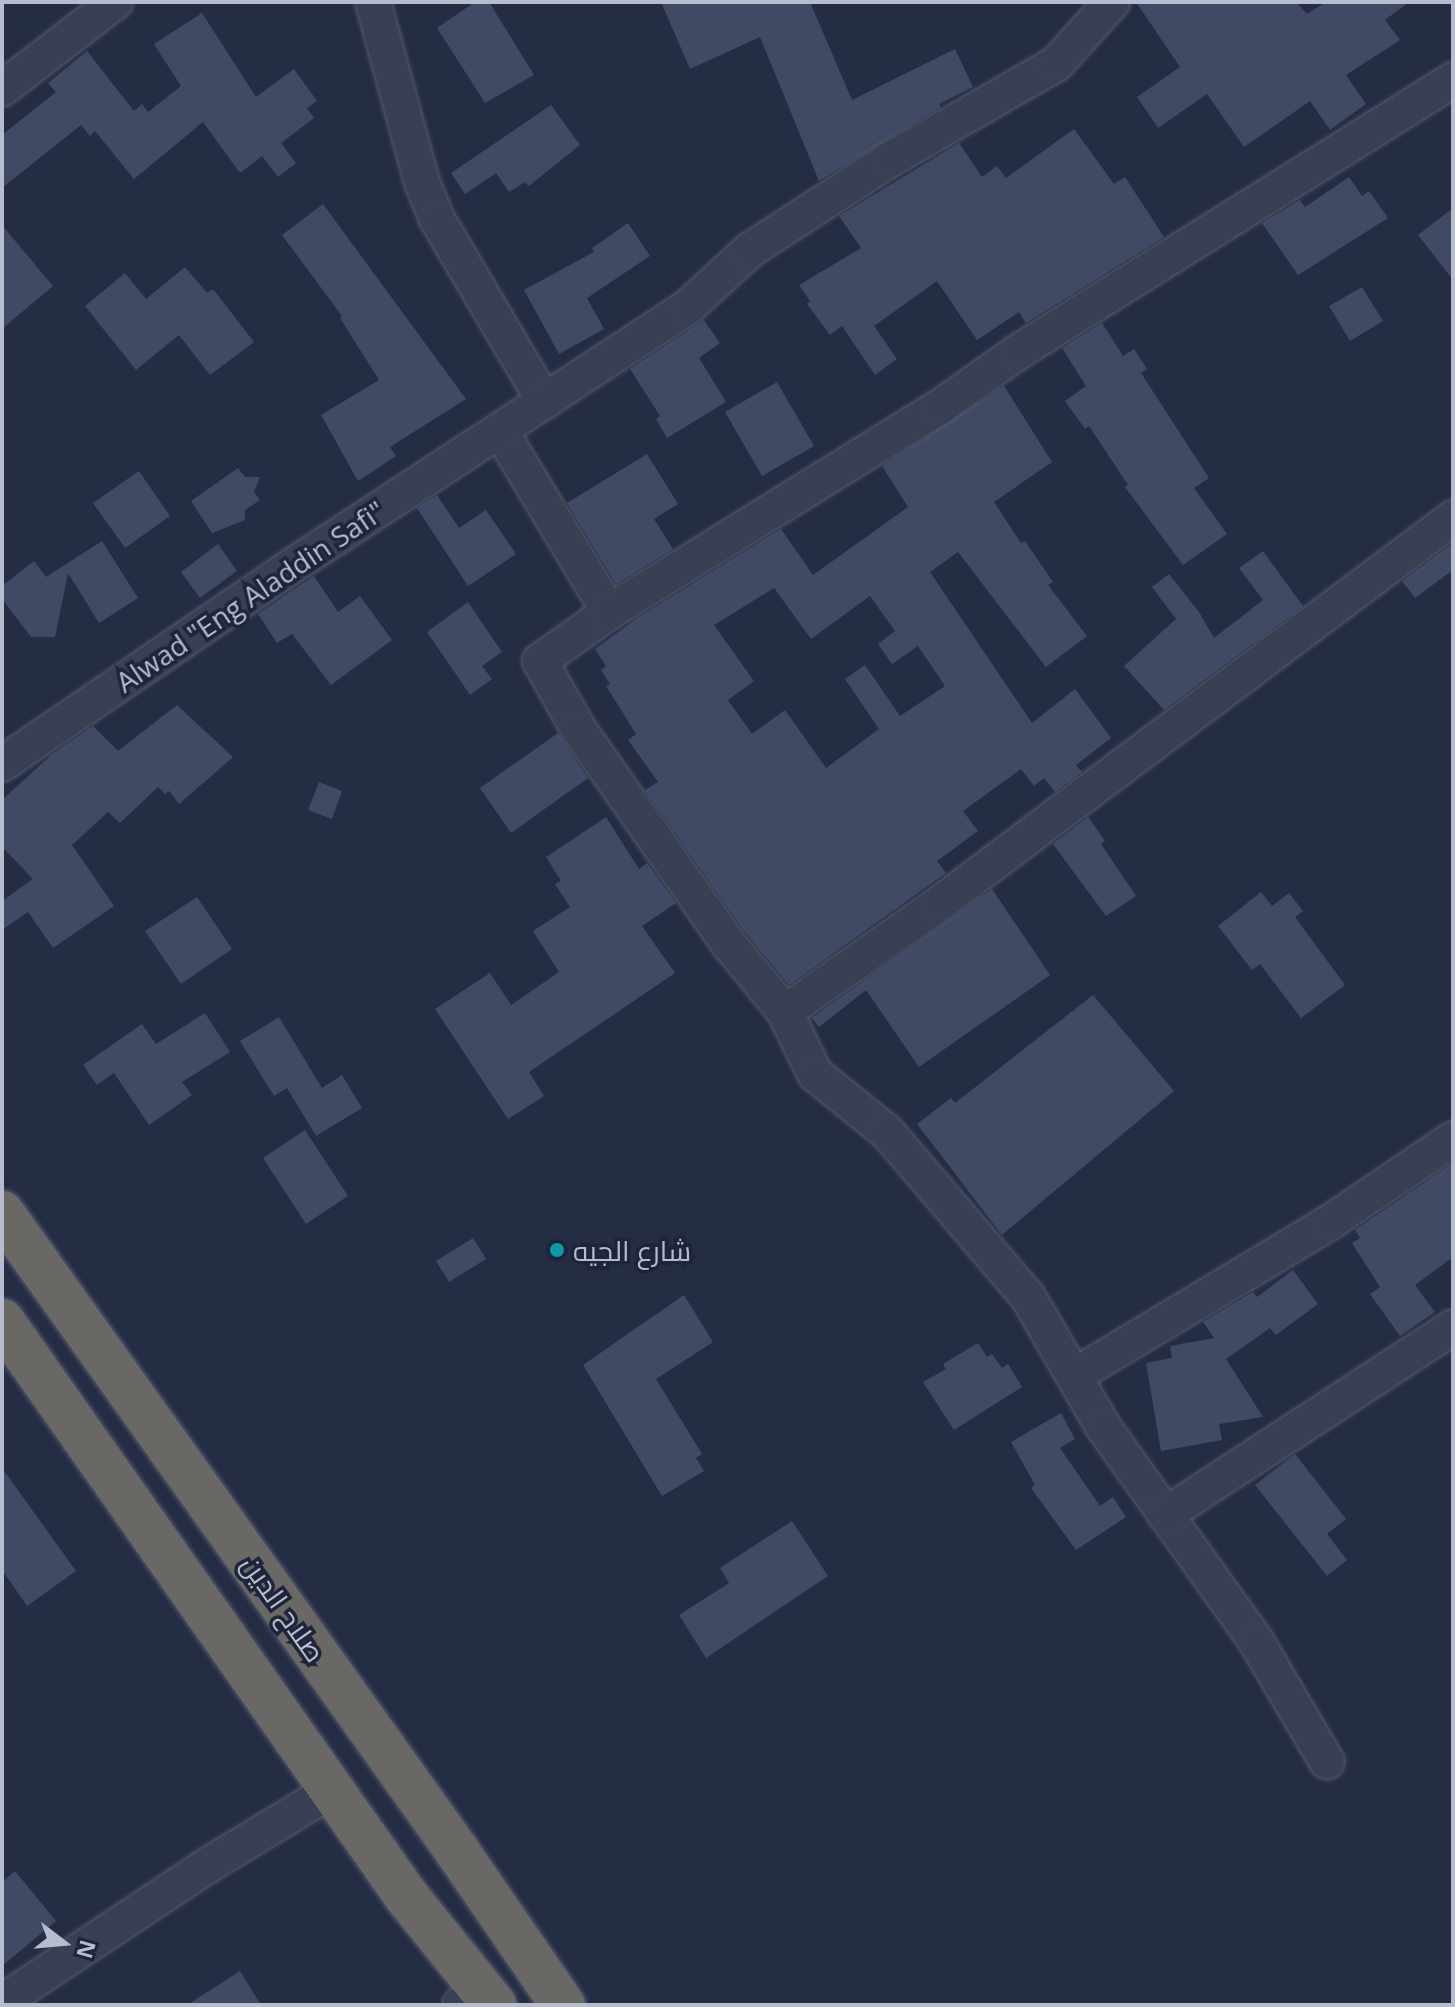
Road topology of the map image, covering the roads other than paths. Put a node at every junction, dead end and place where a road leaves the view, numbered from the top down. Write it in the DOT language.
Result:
graph roads {
  1 [pos="115,2"];
  2 [pos="373,2"];
  3 [pos="1112,2"];
  4 [pos="1453,80"];
  5 [pos="2,89"];
  6 [pos="545,402"];
  7 [pos="501,432"];
  8 [pos="1453,518"];
  9 [pos="609,612"];
  10 [pos="2,764"];
  11 [pos="785,1012"];
  12 [pos="1453,1139"];
  13 [pos="2,1213"];
  14 [pos="2,1321"];
  15 [pos="1453,1327"];
  16 [pos="1074,1376"];
  17 [pos="1165,1515"];
  18 [pos="1327,1762"];
  19 [pos="332,1790"];
  20 [pos="469,1869"];
  21 [pos="407,1897"];
  22 [pos="479,2000"];
  23 [pos="2,2002"];
  24 [pos="563,2005"];
  1 -- 5 [label="street"];
  2 -- 6 [label="street"];
  3 -- 6 [label="street, Alwad \"Eng Aladdin Safi\""];
  4 -- 9 [label="street"];
  6 -- 7 [label="street, Alwad \"Eng Aladdin Safi\""];
  7 -- 9 [label="street"];
  7 -- 10 [label="street, Alwad \"Eng Aladdin Safi\""];
  8 -- 11 [label="street"];
  9 -- 11 [label="street"];
  11 -- 16 [label="street"];
  12 -- 16 [label="street"];
  13 -- 20 [label="highway, صلاح الدين"];
  14 -- 19 [label="highway"];
  15 -- 17 [label="street"];
  16 -- 17 [label="street"];
  17 -- 18 [label="street"];
  19 -- 21 [label="highway"];
  19 -- 23 [label="street"];
  20 -- 21 [label="highway"];
  20 -- 24 [label="highway, صلاح الدين"];
  21 -- 22 [label="highway"];
}
